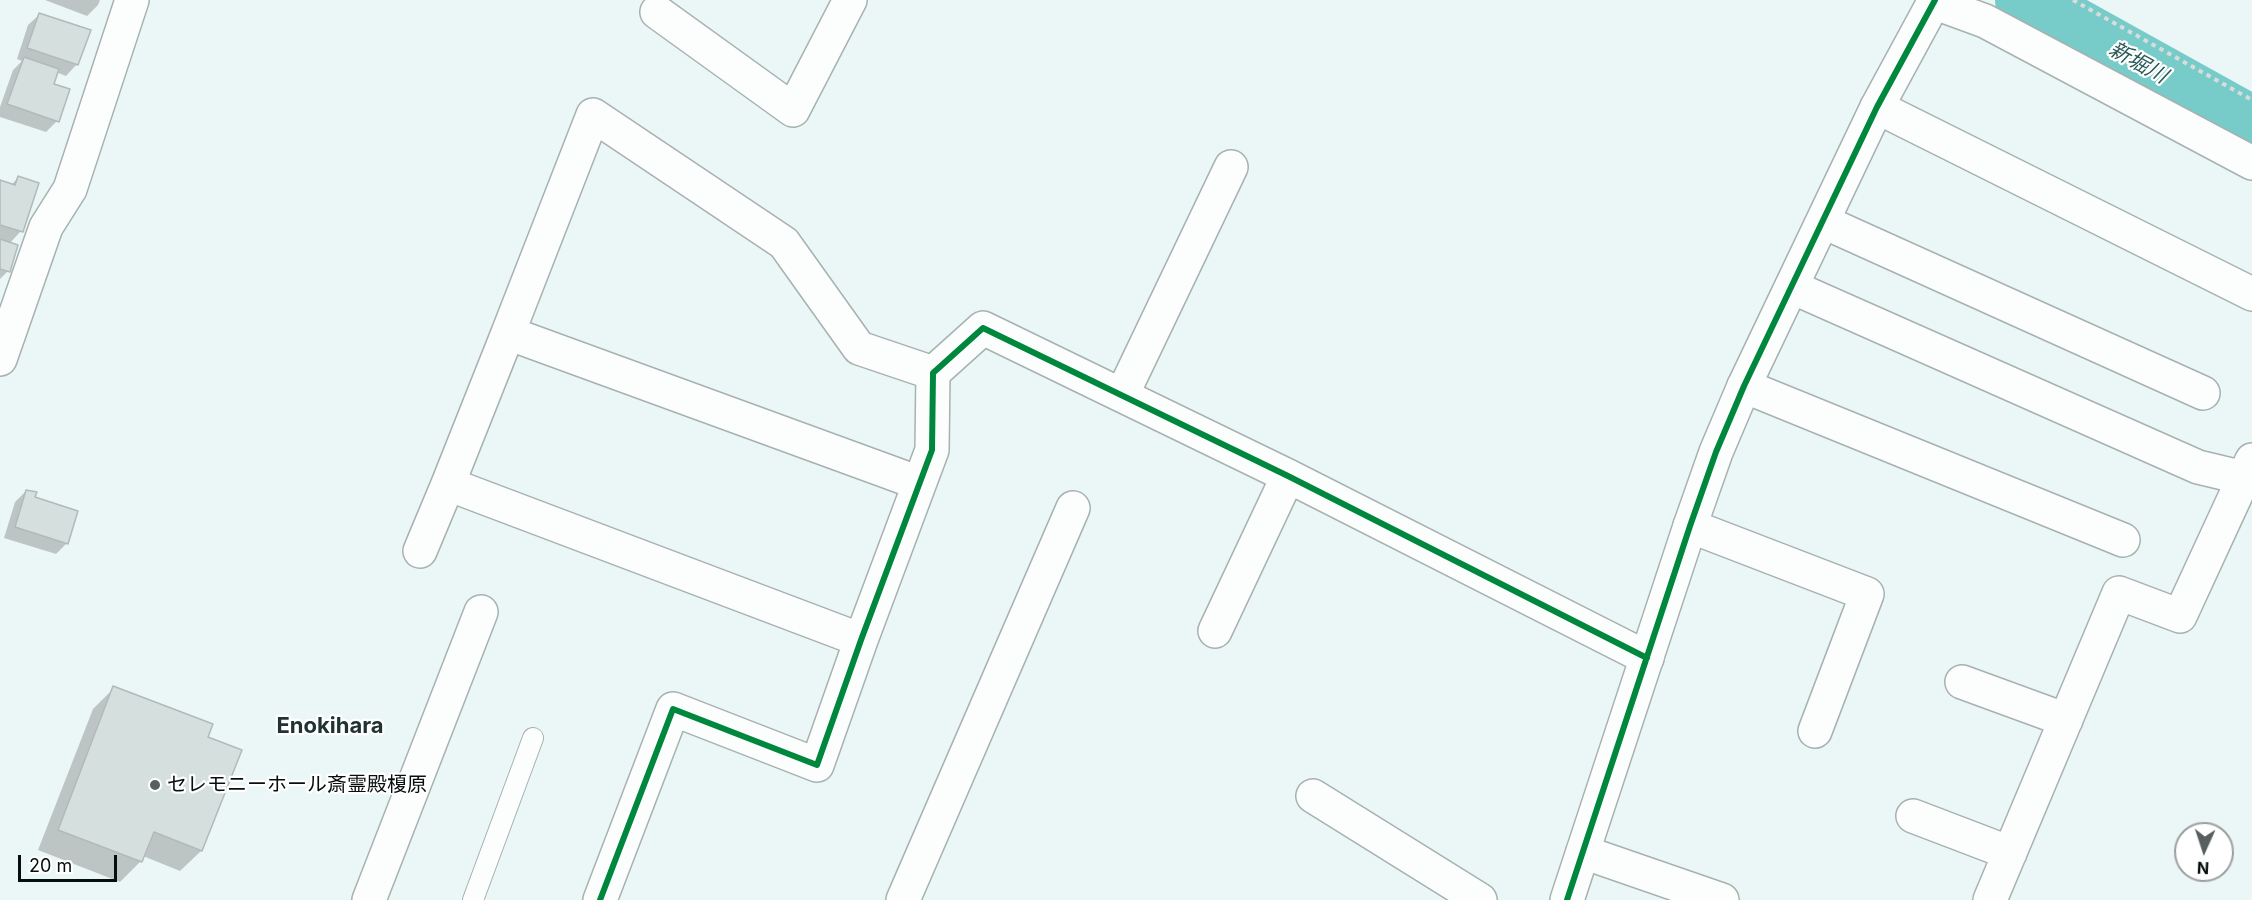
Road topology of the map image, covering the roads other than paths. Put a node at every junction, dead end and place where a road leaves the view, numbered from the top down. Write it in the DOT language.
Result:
graph roads {
  1 [pos="132,0"];
  2 [pos="850,0"];
  3 [pos="1934,1"];
  4 [pos="650,4"];
  5 [pos="1877,107"];
  6 [pos="2252,163"];
  7 [pos="1231,168"];
  8 [pos="1824,222"];
  9 [pos="1792,286"];
  10 [pos="2252,294"];
  11 [pos="508,333"];
  12 [pos="0,359"];
  13 [pos="933,373"];
  14 [pos="1744,386"];
  15 [pos="2203,393"];
  16 [pos="1122,395"];
  17 [pos="2248,469"];
  18 [pos="1288,476"];
  19 [pos="919,483"];
  20 [pos="448,484"];
  21 [pos="1073,508"];
  22 [pos="1690,526"];
  23 [pos="2123,540"];
  24 [pos="420,550"];
  25 [pos="481,612"];
  26 [pos="1215,631"];
  27 [pos="861,640"];
  28 [pos="1647,658"];
  29 [pos="1962,682"];
  30 [pos="2066,720"];
  31 [pos="1815,731"];
  32 [pos="533,738"];
  33 [pos="1313,796"];
  34 [pos="1912,816"];
  35 [pos="1583,852"];
  36 [pos="2010,853"];
  37 [pos="369,900"];
  38 [pos="472,900"];
  39 [pos="600,900"];
  40 [pos="903,900"];
  41 [pos="1480,900"];
  42 [pos="1567,900"];
  43 [pos="1722,900"];
  44 [pos="1990,900"];
  1 -- 12 [label="street"];
  2 -- 4 [label="street"];
  3 -- 5 [label="street"];
  3 -- 6 [label="street"];
  5 -- 8 [label="street"];
  5 -- 10 [label="street"];
  7 -- 16 [label="street"];
  8 -- 9 [label="street"];
  8 -- 15 [label="street"];
  9 -- 14 [label="street"];
  9 -- 17 [label="street"];
  11 -- 13 [label="street"];
  11 -- 19 [label="street"];
  11 -- 20 [label="street"];
  13 -- 16 [label="street"];
  13 -- 19 [label="street"];
  14 -- 22 [label="street"];
  14 -- 23 [label="street"];
  16 -- 18 [label="street"];
  17 -- 30 [label="street"];
  18 -- 26 [label="street"];
  18 -- 28 [label="street"];
  19 -- 27 [label="street"];
  20 -- 24 [label="street"];
  20 -- 27 [label="street"];
  21 -- 40 [label="street"];
  22 -- 28 [label="street"];
  22 -- 31 [label="street"];
  25 -- 37 [label="street"];
  27 -- 39 [label="street"];
  28 -- 35 [label="street"];
  29 -- 30 [label="street"];
  30 -- 36 [label="street"];
  32 -- 38 [label="lane"];
  33 -- 41 [label="street"];
  34 -- 36 [label="street"];
  35 -- 42 [label="street"];
  35 -- 43 [label="street"];
  36 -- 44 [label="street"];
}
